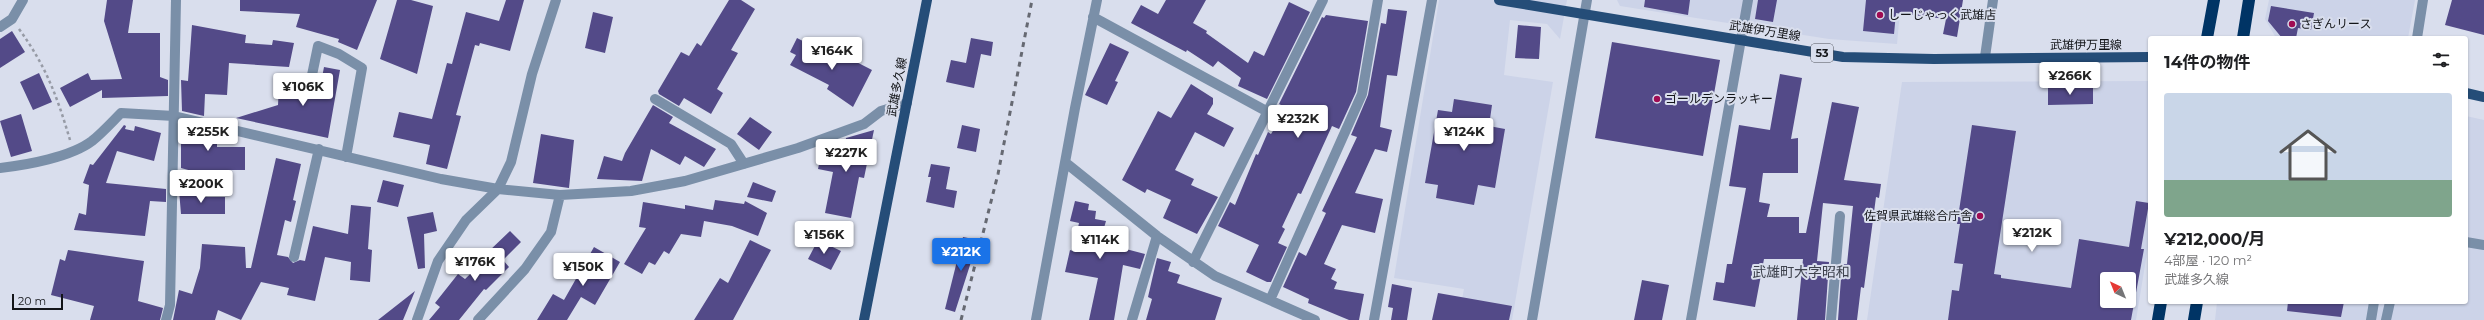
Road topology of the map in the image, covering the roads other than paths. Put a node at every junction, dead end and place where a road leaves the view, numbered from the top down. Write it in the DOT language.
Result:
graph roads {
  1 [pos="23,0"];
  2 [pos="176,0"];
  3 [pos="556,0"];
  4 [pos="927,0"];
  5 [pos="1097,0"];
  6 [pos="1324,0"];
  7 [pos="1378,0"];
  8 [pos="1432,0"];
  9 [pos="1498,0"];
  10 [pos="1587,0"];
  11 [pos="1748,0"];
  12 [pos="1993,0"];
  13 [pos="2214,0"];
  14 [pos="2249,0"];
  15 [pos="2423,0"];
  16 [pos="1585,15"];
  17 [pos="1093,17"];
  18 [pos="0,27"];
  19 [pos="2207,36"];
  20 [pos="2243,36"];
  21 [pos="2417,36"];
  22 [pos="1741,40"];
  23 [pos="1985,57"];
  24 [pos="2148,57"];
  25 [pos="312,75"];
  26 [pos="2468,93"];
  27 [pos="2484,97"];
  28 [pos="655,99"];
  29 [pos="907,103"];
  30 [pos="1268,112"];
  31 [pos="174,116"];
  32 [pos="319,149"];
  33 [pos="346,157"];
  34 [pos="1066,163"];
  35 [pos="744,164"];
  36 [pos="0,168"];
  37 [pos="498,189"];
  38 [pos="560,196"];
  39 [pos="1840,216"];
  40 [pos="1157,236"];
  41 [pos="2468,242"];
  42 [pos="2484,245"];
  43 [pos="294,258"];
  44 [pos="1193,262"];
  45 [pos="1270,300"];
  46 [pos="2161,304"];
  47 [pos="2197,304"];
  48 [pos="2374,304"];
  49 [pos="2390,304"];
  50 [pos="1299,317"];
  51 [pos="166,320"];
  52 [pos="417,320"];
  53 [pos="478,320"];
  54 [pos="864,320"];
  55 [pos="1036,320"];
  56 [pos="1132,320"];
  57 [pos="1315,320"];
  58 [pos="1374,320"];
  59 [pos="1532,320"];
  60 [pos="1691,320"];
  61 [pos="1831,320"];
  62 [pos="2158,320"];
  63 [pos="2194,320"];
  64 [pos="2371,320"];
  65 [pos="2386,320"];
  1 -- 18 [label="street"];
  2 -- 31 [label="street"];
  3 -- 37 [label="street"];
  4 -- 29 [label="main road, 武雄多久線"];
  5 -- 17 [label="street"];
  6 -- 30 [label="street"];
  7 -- 45 [label="street"];
  8 -- 58 [label="street"];
  9 -- 16 [label="main road, 武雄伊万里線 / 53"];
  10 -- 16 [label="street"];
  11 -- 22 [label="street"];
  12 -- 23 [label="street"];
  13 -- 19 [label="highway"];
  14 -- 20 [label="highway"];
  15 -- 21 [label="street"];
  16 -- 22 [label="main road, 武雄伊万里線 / 53"];
  16 -- 59 [label="street"];
  17 -- 30 [label="street"];
  17 -- 34 [label="street"];
  22 -- 23 [label="main road, 武雄伊万里線 / 53"];
  22 -- 60 [label="street"];
  23 -- 24 [label="main road, 武雄伊万里線 / 53"];
  25 -- 33 [label="street"];
  26 -- 27 [label="main road"];
  28 -- 35 [label="street"];
  29 -- 35 [label="street"];
  29 -- 54 [label="main road, 武雄多久線"];
  30 -- 44 [label="street"];
  31 -- 32 [label="street"];
  31 -- 36 [label="street"];
  31 -- 51 [label="street"];
  32 -- 33 [label="street"];
  32 -- 43 [label="street"];
  33 -- 37 [label="street"];
  34 -- 40 [label="street"];
  34 -- 55 [label="street"];
  35 -- 38 [label="street"];
  37 -- 38 [label="street"];
  37 -- 52 [label="street"];
  38 -- 53 [label="street"];
  39 -- 61 [label="street"];
  40 -- 44 [label="street"];
  40 -- 56 [label="street"];
  41 -- 42 [label="street"];
  44 -- 45 [label="street"];
  45 -- 50 [label="street"];
  46 -- 62 [label="highway"];
  47 -- 63 [label="highway"];
  48 -- 64 [label="street"];
  49 -- 65 [label="street"];
  50 -- 57 [label="street"];
}
